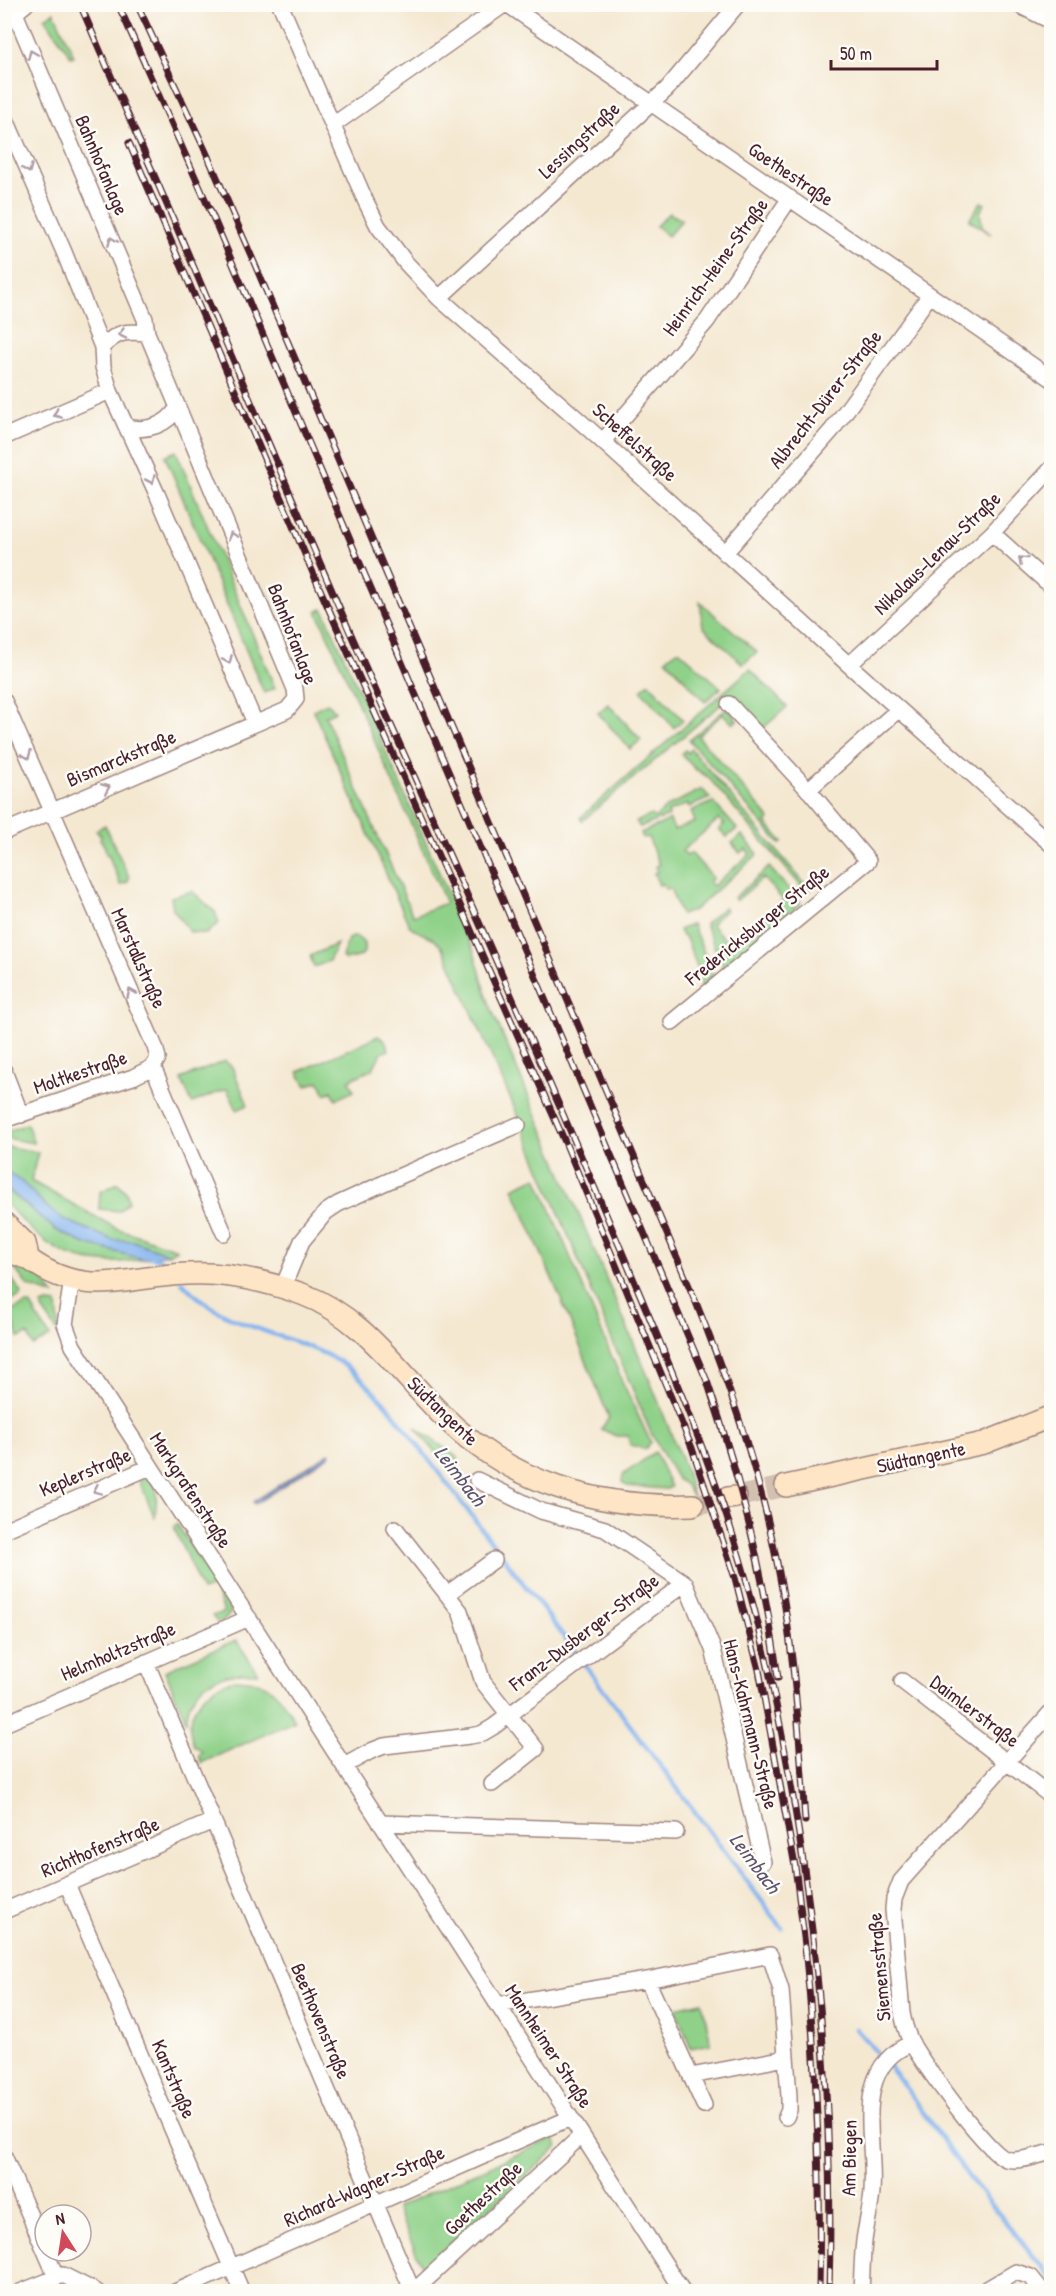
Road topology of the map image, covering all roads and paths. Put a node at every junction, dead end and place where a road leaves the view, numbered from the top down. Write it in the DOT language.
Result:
graph roads {
  1 [pos="280,4"];
  2 [pos="506,4"];
  3 [pos="738,4"];
  4 [pos="1020,4"];
  5 [pos="15,12"];
  6 [pos="1052,20"];
  7 [pos="650,104"];
  8 [pos="4,115"];
  9 [pos="333,125"];
  10 [pos="790,198"];
  11 [pos="930,295"];
  12 [pos="439,298"];
  13 [pos="147,333"];
  14 [pos="102,346"];
  15 [pos="1052,378"];
  16 [pos="110,391"];
  17 [pos="177,408"];
  18 [pos="128,427"];
  19 [pos="4,437"];
  20 [pos="603,441"];
  21 [pos="1052,468"];
  22 [pos="992,533"];
  23 [pos="725,553"];
  24 [pos="1052,587"];
  25 [pos="849,665"];
  26 [pos="4,701"];
  27 [pos="729,704"];
  28 [pos="898,710"];
  29 [pos="255,723"];
  30 [pos="808,790"];
  31 [pos="52,811"];
  32 [pos="4,832"];
  33 [pos="1052,845"];
  34 [pos="672,1022"];
  35 [pos="153,1067"];
  36 [pos="4,1071"];
  37 [pos="21,1115"];
  38 [pos="4,1120"];
  39 [pos="518,1125"];
  40 [pos="4,1223"];
  41 [pos="224,1233"];
  42 [pos="4,1243"];
  43 [pos="29,1259"];
  44 [pos="72,1280"];
  45 [pos="283,1287"];
  46 [pos="1052,1416"];
  47 [pos="150,1467"];
  48 [pos="477,1480"];
  49 [pos="786,1486"];
  50 [pos="693,1505"];
  51 [pos="395,1528"];
  52 [pos="4,1530"];
  53 [pos="495,1560"];
  54 [pos="685,1583"];
  55 [pos="447,1594"];
  56 [pos="249,1618"];
  57 [pos="146,1662"];
  58 [pos="902,1681"];
  59 [pos="1052,1711"];
  60 [pos="310,1714"];
  61 [pos="509,1715"];
  62 [pos="4,1724"];
  63 [pos="1007,1762"];
  64 [pos="344,1766"];
  65 [pos="492,1784"];
  66 [pos="1052,1797"];
  67 [pos="213,1821"];
  68 [pos="380,1823"];
  69 [pos="676,1832"];
  70 [pos="763,1862"];
  71 [pos="68,1884"];
  72 [pos="4,1911"];
  73 [pos="647,1980"];
  74 [pos="497,2005"];
  75 [pos="912,2043"];
  76 [pos="786,2058"];
  77 [pos="691,2076"];
  78 [pos="704,2104"];
  79 [pos="786,2117"];
  80 [pos="570,2118"];
  81 [pos="581,2136"];
  82 [pos="1052,2152"];
  83 [pos="4,2156"];
  84 [pos="375,2205"];
  85 [pos="231,2267"];
  86 [pos="56,2276"];
  87 [pos="20,2292"];
  88 [pos="97,2292"];
  89 [pos="175,2292"];
  90 [pos="242,2292"];
  91 [pos="413,2292"];
  92 [pos="683,2292"];
  93 [pos="861,2292"];
  94 [pos="982,2292"];
  95 [pos="1043,2292"];
  1 -- 9 [label="street, Scheffelstraße"];
  2 -- 7 [label="street, Goethestraße"];
  2 -- 9 [label="street"];
  3 -- 7 [label="street, Lessingstraße"];
  4 -- 6 [label="street"];
  13 -- 5 [label="street, Bahnhofanlage, one-way"];
  7 -- 10 [label="street, Goethestraße"];
  7 -- 12 [label="street, Lessingstraße"];
  8 -- 14 [label="street, one-way"];
  9 -- 12 [label="street, Scheffelstraße"];
  10 -- 11 [label="street, Goethestraße"];
  10 -- 20 [label="street, Heinrich-Heine-Straße"];
  11 -- 15 [label="street, Goethestraße"];
  11 -- 23 [label="street, Albrecht-Dürer-Straße"];
  12 -- 20 [label="street, Scheffelstraße"];
  13 -- 14 [label="street, one-way"];
  13 -- 17 [label="street, Bahnhofanlage"];
  14 -- 16 [label="street"];
  16 -- 18 [label="street"];
  16 -- 19 [label="street, one-way"];
  17 -- 18 [label="street"];
  29 -- 17 [label="street, Bahnhofanlage, one-way"];
  18 -- 29 [label="street, one-way"];
  20 -- 23 [label="street, Scheffelstraße"];
  21 -- 22 [label="street, Nikolaus-Lenau-Straße"];
  24 -- 22 [label="street, one-way"];
  22 -- 25 [label="street, Nikolaus-Lenau-Straße"];
  23 -- 25 [label="street, Scheffelstraße"];
  25 -- 28 [label="street, Scheffelstraße"];
  26 -- 31 [label="street, Marstallstraße, one-way"];
  27 -- 30 [label="street"];
  28 -- 30 [label="street"];
  28 -- 33 [label="street, Scheffelstraße"];
  31 -- 29 [label="street, Bismarckstraße, one-way"];
  30 -- 34 [label="street, Fredericksburger Straße"];
  31 -- 32 [label="street, Bismarckstraße"];
  35 -- 31 [label="street, Marstallstraße, one-way"];
  35 -- 37 [label="street, Moltkestraße"];
  35 -- 41 [label="street, Marstallstraße"];
  36 -- 37 [label="street, Moltkestraße"];
  37 -- 38 [label="street, Moltkestraße"];
  39 -- 45 [label="street"];
  40 -- 43 [label="main road, Südtangente"];
  42 -- 43 [label="main road, Südtangente"];
  43 -- 44 [label="main road, Südtangente"];
  44 -- 45 [label="main road, Südtangente"];
  44 -- 47 [label="street, Markgrafenstraße"];
  45 -- 50 [label="main road, Südtangente"];
  46 -- 49 [label="main road, Südtangente"];
  47 -- 52 [label="street, Keplerstraße, one-way"];
  47 -- 56 [label="street, Markgrafenstraße"];
  48 -- 54 [label="street"];
  51 -- 55 [label="street"];
  53 -- 55 [label="street"];
  54 -- 61 [label="street, Franz-Dusberger-Straße"];
  54 -- 70 [label="street, Hans-Kahrmann-Straße"];
  55 -- 61 [label="street"];
  56 -- 57 [label="street, Helmholtzstraße"];
  56 -- 60 [label="street, Markgrafenstraße"];
  57 -- 62 [label="street, Helmholtzstraße"];
  57 -- 67 [label="street, Beethovenstraße"];
  58 -- 63 [label="street, Daimlerstraße"];
  59 -- 63 [label="street, Siemensstraße"];
  60 -- 64 [label="street, Mannheimer Straße"];
  61 -- 64 [label="street, Franz-Dusberger-Straße"];
  61 -- 65 [label="street, Franz-Dusberger-Straße"];
  63 -- 66 [label="street, Daimlerstraße"];
  63 -- 75 [label="street, Siemensstraße"];
  64 -- 68 [label="street, Mannheimer Straße"];
  67 -- 71 [label="street, Richthofenstraße"];
  67 -- 84 [label="street, Beethovenstraße"];
  68 -- 69 [label="street"];
  68 -- 74 [label="street, Mannheimer Straße"];
  71 -- 72 [label="street, Richthofenstraße"];
  71 -- 85 [label="street, Kantstraße"];
  73 -- 74 [label="street"];
  73 -- 76 [label="street"];
  73 -- 77 [label="street"];
  74 -- 80 [label="street, Mannheimer Straße"];
  75 -- 82 [label="street, Siemensstraße"];
  75 -- 93 [label="street, Am Biegen"];
  76 -- 77 [label="street"];
  76 -- 79 [label="street"];
  77 -- 78 [label="street"];
  80 -- 81 [label="street, Mannheimer Straße"];
  80 -- 84 [label="street, Richard-Wagner-Straße"];
  81 -- 91 [label="street, Goethestraße"];
  81 -- 92 [label="street, Mannheimer Straße"];
  83 -- 86 [label="street"];
  84 -- 85 [label="street, Richard-Wagner-Straße"];
  84 -- 91 [label="street, Beethovenstraße"];
  85 -- 89 [label="street, Richard-Wagner-Straße"];
  85 -- 90 [label="street, Kantstraße"];
  86 -- 87 [label="street"];
  86 -- 88 [label="street"];
  94 -- 95 [label="street"];
}
